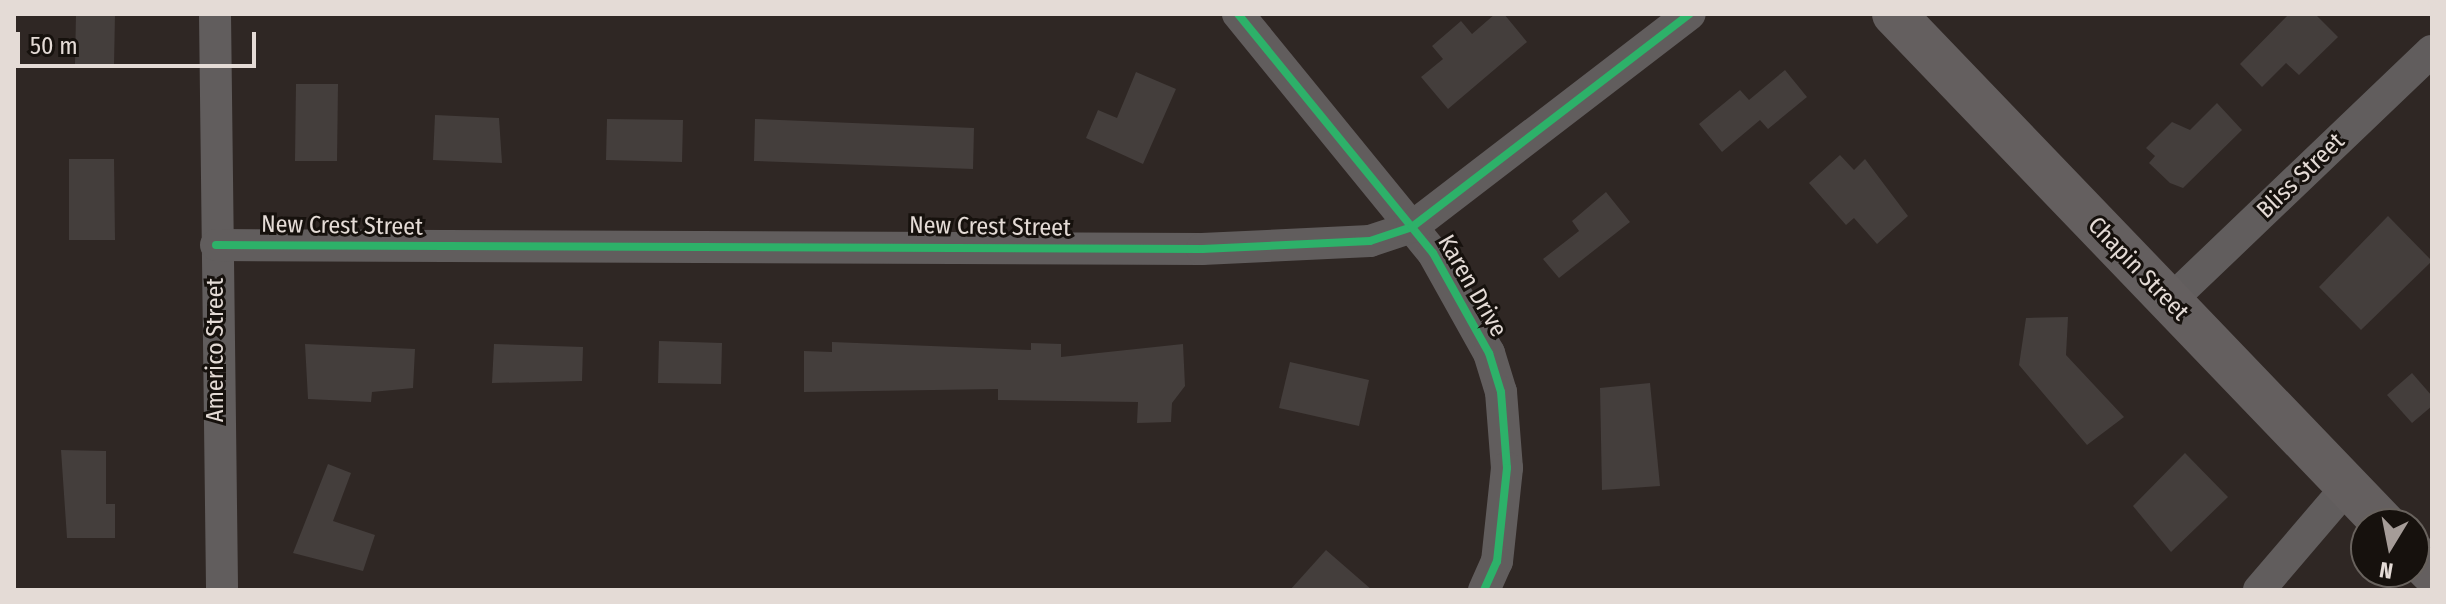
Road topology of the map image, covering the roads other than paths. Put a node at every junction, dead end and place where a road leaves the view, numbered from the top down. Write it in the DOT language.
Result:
graph roads {
  1 [pos="215,14"];
  2 [pos="1238,14"];
  3 [pos="1690,14"];
  4 [pos="1894,14"];
  5 [pos="2432,51"];
  6 [pos="1412,227"];
  7 [pos="216,245"];
  8 [pos="2170,301"];
  9 [pos="2347,487"];
  10 [pos="2368,508"];
  11 [pos="222,590"];
  12 [pos="1484,590"];
  13 [pos="2259,590"];
  1 -- 7 [label="street, Americo Street"];
  2 -- 6 [label="street, Karen Drive"];
  3 -- 6 [label="street, New Crest Street"];
  4 -- 8 [label="main road, Chapin Street"];
  5 -- 8 [label="street, Bliss Street"];
  6 -- 7 [label="street, New Crest Street"];
  6 -- 12 [label="street, Karen Drive"];
  7 -- 11 [label="street, Americo Street"];
  8 -- 9 [label="main road, Chapin Street"];
  9 -- 10 [label="main road, Chapin Street"];
  9 -- 13 [label="street"];
}
